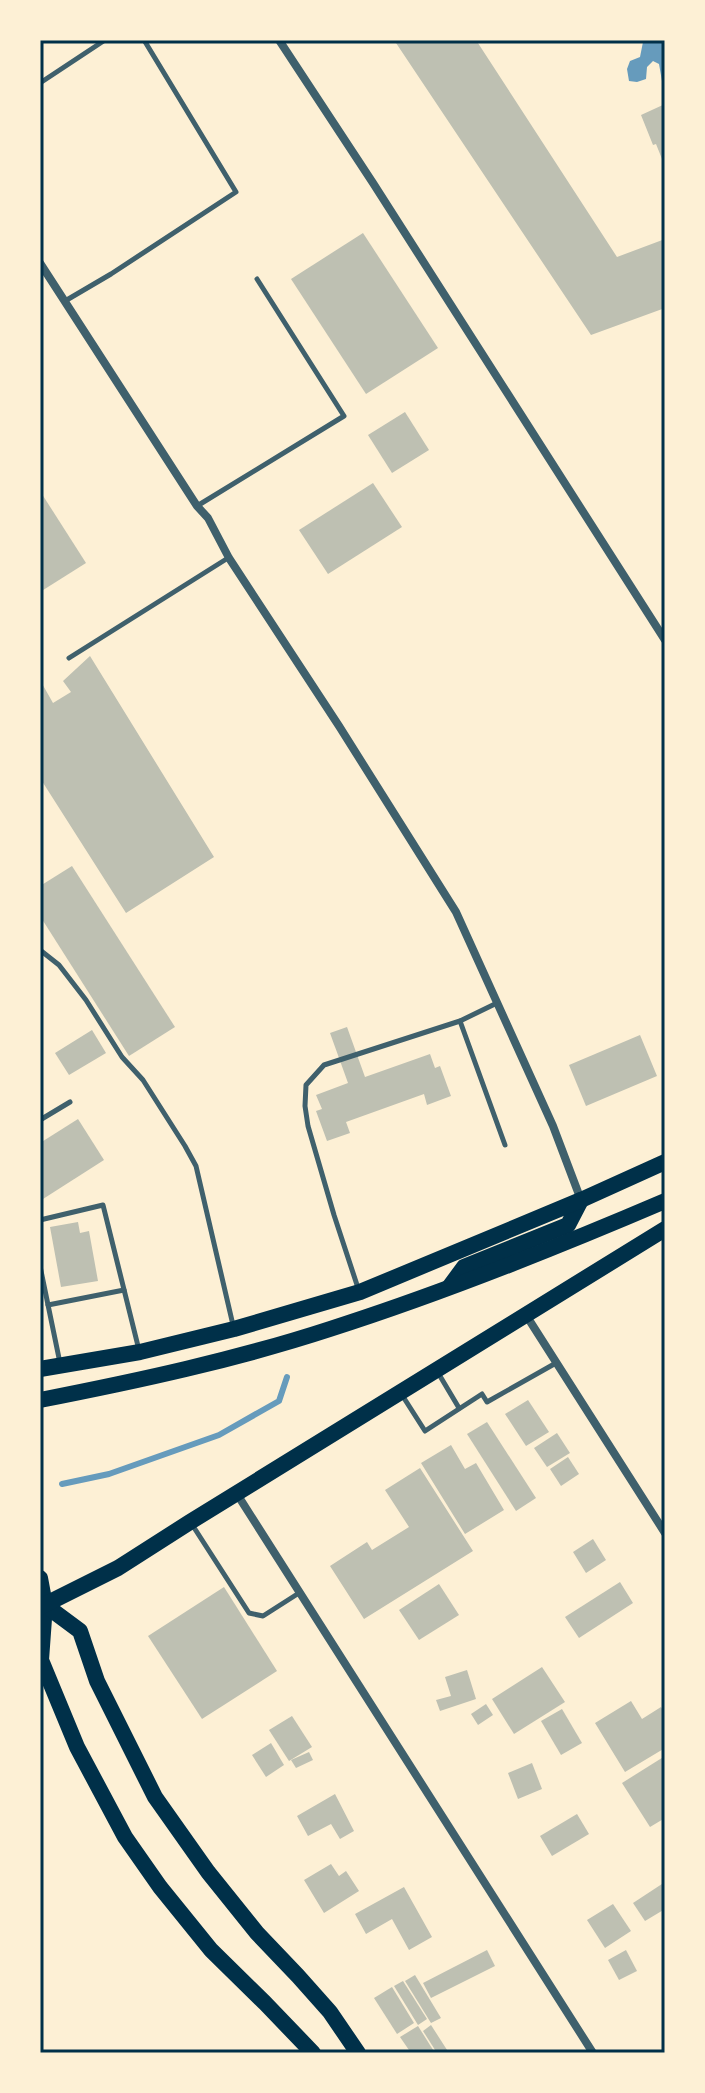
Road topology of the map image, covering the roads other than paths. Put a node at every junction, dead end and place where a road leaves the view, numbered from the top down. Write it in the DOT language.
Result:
graph roads {
  1 [pos="105,40"];
  2 [pos="144,40"];
  3 [pos="279,40"];
  4 [pos="40,83"];
  5 [pos="40,263"];
  6 [pos="257,279"];
  7 [pos="65,301"];
  8 [pos="197,506"];
  9 [pos="229,558"];
  10 [pos="665,640"];
  11 [pos="69,658"];
  12 [pos="40,950"];
  13 [pos="497,1003"];
  14 [pos="460,1021"];
  15 [pos="70,1102"];
  16 [pos="40,1120"];
  17 [pos="505,1145"];
  18 [pos="665,1162"];
  19 [pos="581,1200"];
  20 [pos="665,1201"];
  21 [pos="40,1220"];
  22 [pos="665,1229"];
  23 [pos="40,1266"];
  24 [pos="449,1287"];
  25 [pos="124,1290"];
  26 [pos="360,1292"];
  27 [pos="48,1305"];
  28 [pos="526,1315"];
  29 [pos="234,1329"];
  30 [pos="140,1352"];
  31 [pos="556,1363"];
  32 [pos="61,1367"];
  33 [pos="40,1369"];
  34 [pos="437,1371"];
  35 [pos="401,1394"];
  36 [pos="40,1400"];
  37 [pos="459,1408"];
  38 [pos="237,1494"];
  39 [pos="190,1522"];
  40 [pos="665,1533"];
  41 [pos="40,1578"];
  42 [pos="299,1593"];
  43 [pos="42,1606"];
  44 [pos="40,1684"];
  45 [pos="56,1699"];
  46 [pos="313,2053"];
  47 [pos="358,2053"];
  48 [pos="593,2053"];
  1 -- 4 [label="lane"];
  2 -- 7 [label="lane"];
  3 -- 10 [label="street"];
  5 -- 7 [label="street"];
  6 -- 8 [label="lane"];
  7 -- 8 [label="street"];
  8 -- 9 [label="street"];
  9 -- 11 [label="lane"];
  9 -- 13 [label="street"];
  12 -- 29 [label="lane"];
  13 -- 14 [label="lane"];
  13 -- 19 [label="street"];
  14 -- 17 [label="lane"];
  14 -- 26 [label="lane"];
  15 -- 16 [label="lane"];
  18 -- 19 [label="main road"];
  19 -- 24 [label="main road"];
  19 -- 26 [label="main road"];
  20 -- 24 [label="main road"];
  21 -- 25 [label="lane"];
  22 -- 28 [label="main road"];
  23 -- 27 [label="lane"];
  24 -- 36 [label="main road"];
  25 -- 27 [label="lane"];
  25 -- 30 [label="lane"];
  26 -- 29 [label="main road"];
  27 -- 32 [label="lane"];
  28 -- 31 [label="street"];
  28 -- 34 [label="main road"];
  29 -- 30 [label="main road"];
  30 -- 32 [label="main road"];
  31 -- 37 [label="lane"];
  31 -- 40 [label="street"];
  32 -- 33 [label="main road"];
  34 -- 35 [label="main road"];
  34 -- 37 [label="lane"];
  35 -- 37 [label="lane"];
  35 -- 38 [label="main road"];
  38 -- 39 [label="main road"];
  38 -- 42 [label="street"];
  39 -- 42 [label="lane"];
  39 -- 43 [label="main road"];
  41 -- 43 [label="main road"];
  42 -- 48 [label="street"];
  43 -- 45 [label="main road"];
  43 -- 47 [label="main road"];
  44 -- 45 [label="main road"];
  45 -- 46 [label="main road"];
}
